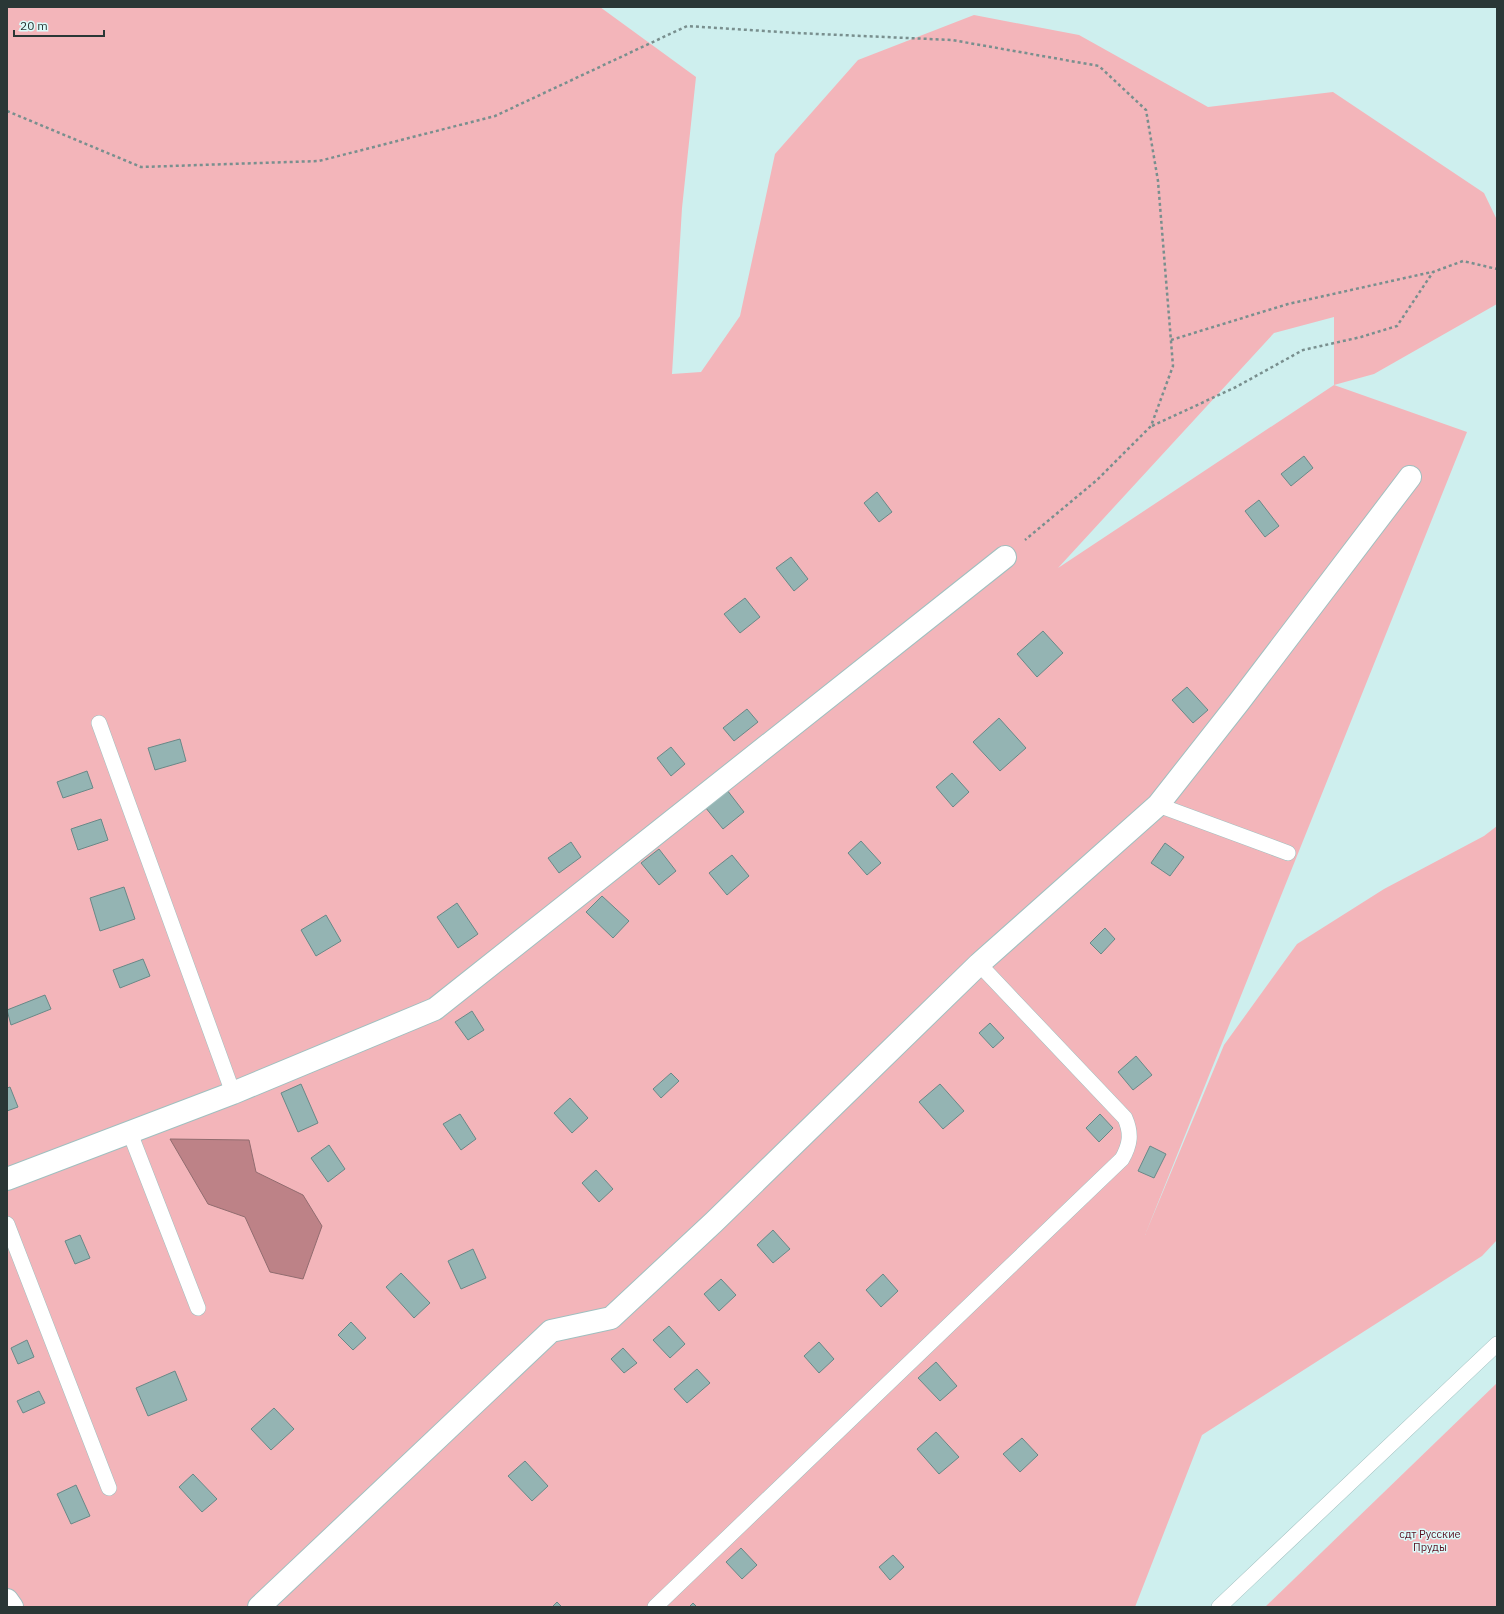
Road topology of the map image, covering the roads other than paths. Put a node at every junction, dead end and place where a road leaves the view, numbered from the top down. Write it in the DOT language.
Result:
graph roads {
  1 [pos="1410,477"];
  2 [pos="1005,557"];
  3 [pos="100,723"];
  4 [pos="1158,805"];
  5 [pos="1288,853"];
  6 [pos="979,964"];
  7 [pos="234,1093"];
  8 [pos="130,1133"];
  9 [pos="7,1179"];
  10 [pos="7,1224"];
  11 [pos="198,1308"];
  12 [pos="1497,1344"];
  13 [pos="109,1488"];
  14 [pos="7,1600"];
  15 [pos="12,1607"];
  16 [pos="259,1607"];
  17 [pos="655,1607"];
  18 [pos="1219,1607"];
  1 -- 4 [label="street"];
  2 -- 7 [label="street"];
  3 -- 7 [label="lane"];
  4 -- 5 [label="lane"];
  4 -- 6 [label="street"];
  6 -- 16 [label="street"];
  6 -- 17 [label="lane"];
  7 -- 8 [label="street"];
  8 -- 9 [label="street"];
  8 -- 11 [label="lane"];
  10 -- 13 [label="lane"];
  12 -- 18 [label="lane"];
  14 -- 15 [label="street"];
}
